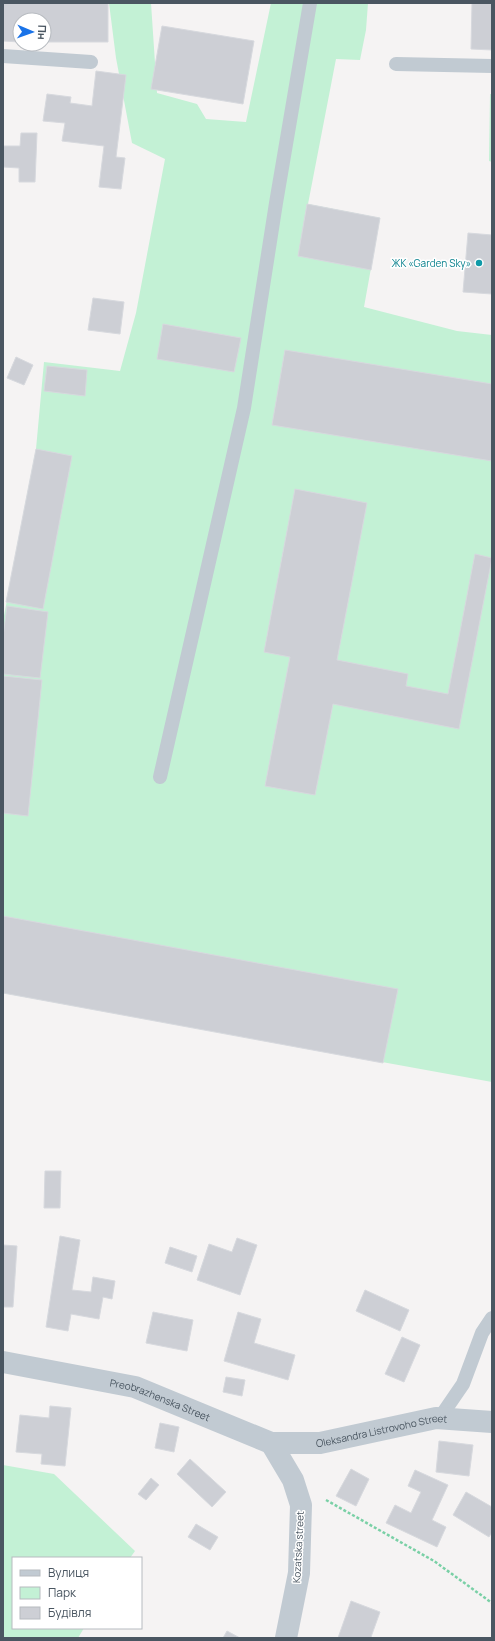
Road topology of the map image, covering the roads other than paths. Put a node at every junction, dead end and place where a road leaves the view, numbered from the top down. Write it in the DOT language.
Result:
graph roads {
  1 [pos="310,3"];
  2 [pos="3,56"];
  3 [pos="91,62"];
  4 [pos="396,64"];
  5 [pos="492,66"];
  6 [pos="160,777"];
  7 [pos="492,1318"];
  8 [pos="3,1362"];
  9 [pos="439,1419"];
  10 [pos="492,1422"];
  11 [pos="271,1443"];
  12 [pos="286,1638"];
  1 -- 6 [label="lane"];
  2 -- 3 [label="lane"];
  4 -- 5 [label="lane"];
  7 -- 9 [label="lane"];
  8 -- 11 [label="street, Preobrazhenska Street"];
  9 -- 10 [label="street, Oleksandra Listrovoho Street"];
  9 -- 11 [label="street, Oleksandra Listrovoho Street"];
  11 -- 12 [label="street, Kozatska street"];
}
